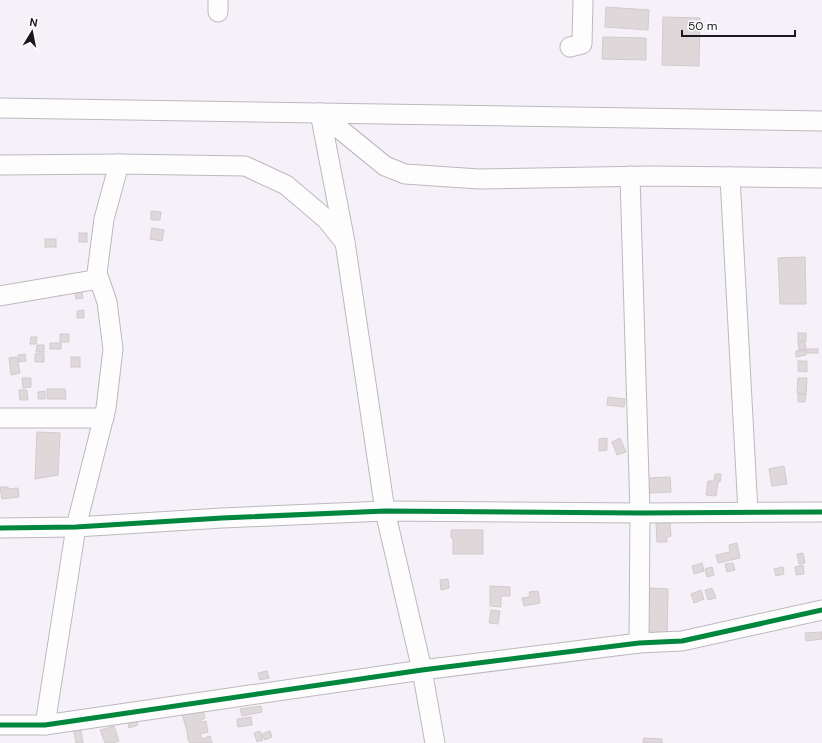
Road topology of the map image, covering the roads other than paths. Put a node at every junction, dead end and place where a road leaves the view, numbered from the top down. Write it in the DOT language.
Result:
graph roads {
  1 [pos="583,0"];
  2 [pos="570,47"];
  3 [pos="0,108"];
  4 [pos="320,113"];
  5 [pos="822,121"];
  6 [pos="119,164"];
  7 [pos="0,165"];
  8 [pos="630,176"];
  9 [pos="730,177"];
  10 [pos="822,178"];
  11 [pos="345,242"];
  12 [pos="98,279"];
  13 [pos="0,296"];
  14 [pos="0,418"];
  15 [pos="104,418"];
  16 [pos="385,511"];
  17 [pos="748,512"];
  18 [pos="822,512"];
  19 [pos="640,513"];
  20 [pos="76,527"];
  21 [pos="0,528"];
  22 [pos="822,610"];
  23 [pos="639,643"];
  24 [pos="422,670"];
  25 [pos="45,725"];
  26 [pos="0,726"];
  27 [pos="435,743"];
  1 -- 2 [label="street"];
  3 -- 4 [label="street"];
  4 -- 5 [label="street"];
  4 -- 8 [label="street"];
  4 -- 11 [label="street"];
  6 -- 7 [label="street"];
  6 -- 11 [label="street"];
  6 -- 12 [label="street"];
  8 -- 9 [label="street"];
  8 -- 19 [label="street"];
  9 -- 10 [label="street"];
  9 -- 17 [label="street"];
  11 -- 16 [label="street"];
  12 -- 13 [label="street"];
  12 -- 15 [label="street"];
  14 -- 15 [label="street"];
  15 -- 20 [label="street"];
  16 -- 19 [label="street"];
  16 -- 20 [label="street"];
  16 -- 24 [label="street"];
  17 -- 18 [label="street"];
  17 -- 19 [label="street"];
  19 -- 23 [label="street"];
  20 -- 21 [label="street"];
  20 -- 25 [label="street"];
  22 -- 23 [label="street"];
  23 -- 24 [label="street"];
  24 -- 25 [label="street"];
  24 -- 27 [label="street"];
  25 -- 26 [label="street"];
}
